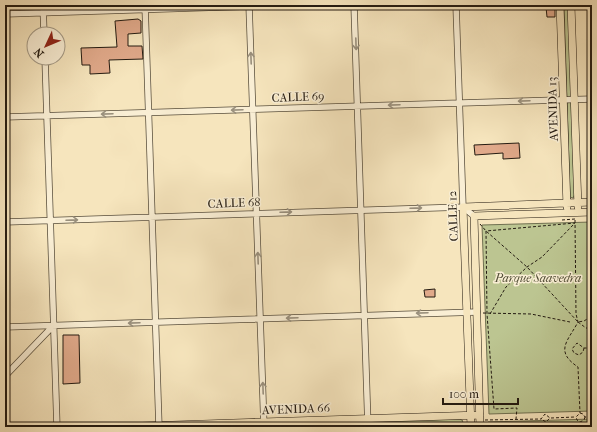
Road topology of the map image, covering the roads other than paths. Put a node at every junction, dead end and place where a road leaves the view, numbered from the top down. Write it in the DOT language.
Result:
graph roads {
  1 [pos="43,5"];
  2 [pos="289,5"];
  3 [pos="354,5"];
  4 [pos="456,5"];
  5 [pos="560,5"];
  6 [pos="570,5"];
  7 [pos="249,6"];
  8 [pos="145,7"];
  9 [pos="43,13"];
  10 [pos="5,14"];
  11 [pos="44,26"];
  12 [pos="45,66"];
  13 [pos="574,99"];
  14 [pos="592,99"];
  15 [pos="563,100"];
  16 [pos="460,103"];
  17 [pos="358,106"];
  18 [pos="253,110"];
  19 [pos="149,113"];
  20 [pos="47,116"];
  21 [pos="5,117"];
  22 [pos="592,202"];
  23 [pos="567,203"];
  24 [pos="578,203"];
  25 [pos="463,206"];
  26 [pos="361,210"];
  27 [pos="592,212"];
  28 [pos="257,213"];
  29 [pos="568,213"];
  30 [pos="153,216"];
  31 [pos="474,216"];
  32 [pos="577,216"];
  33 [pos="50,221"];
  34 [pos="5,222"];
  35 [pos="467,312"];
  36 [pos="479,312"];
  37 [pos="365,315"];
  38 [pos="260,319"];
  39 [pos="157,322"];
  40 [pos="53,326"];
  41 [pos="5,327"];
  42 [pos="5,376"];
  43 [pos="470,415"];
  44 [pos="368,418"];
  45 [pos="481,422"];
  46 [pos="264,424"];
  47 [pos="159,426"];
  48 [pos="57,427"];
  49 [pos="112,427"];
  50 [pos="368,427"];
  51 [pos="453,427"];
  52 [pos="470,427"];
  1 -- 9 [label="street"];
  2 -- 7 [label="street"];
  3 -- 17 [label="street, one-way"];
  4 -- 16 [label="street, CALLE 12"];
  5 -- 15 [label="main road, AVENIDA 13"];
  6 -- 13 [label="main road, AVENIDA 13"];
  7 -- 8 [label="street"];
  18 -- 7 [label="street, one-way"];
  8 -- 9 [label="street"];
  8 -- 19 [label="street"];
  9 -- 10 [label="street"];
  9 -- 11 [label="street"];
  12 -- 20 [label="street"];
  13 -- 14 [label="street, CALLE 69"];
  13 -- 15 [label="street, CALLE 69"];
  13 -- 24 [label="main road, AVENIDA 13"];
  15 -- 16 [label="street, CALLE 69, one-way"];
  15 -- 23 [label="main road, AVENIDA 13"];
  16 -- 17 [label="street, CALLE 69, one-way"];
  16 -- 25 [label="street, CALLE 12"];
  17 -- 18 [label="street, CALLE 69"];
  17 -- 26 [label="street"];
  18 -- 19 [label="street, CALLE 69, one-way"];
  18 -- 28 [label="street"];
  19 -- 20 [label="street, CALLE 69, one-way"];
  19 -- 30 [label="street"];
  20 -- 21 [label="street, CALLE 69"];
  20 -- 33 [label="street"];
  22 -- 24 [label="main road, CALLE 68"];
  23 -- 24 [label="main road, CALLE 68"];
  23 -- 25 [label="main road, CALLE 68"];
  23 -- 29 [label="main road, AVENIDA 13"];
  24 -- 32 [label="main road, AVENIDA 13"];
  26 -- 25 [label="street, CALLE 68, one-way"];
  25 -- 31 [label="street"];
  25 -- 35 [label="main road, CALLE 12"];
  28 -- 26 [label="street, CALLE 68, one-way"];
  26 -- 37 [label="street"];
  27 -- 32 [label="main road"];
  28 -- 30 [label="street, CALLE 68"];
  38 -- 28 [label="street, one-way"];
  29 -- 31 [label="main road"];
  29 -- 32 [label="main road"];
  33 -- 30 [label="street, CALLE 68, one-way"];
  30 -- 39 [label="street"];
  31 -- 36 [label="main road, CALLE 12"];
  33 -- 34 [label="street, CALLE 68"];
  33 -- 40 [label="street"];
  35 -- 36 [label="street"];
  35 -- 37 [label="street, one-way"];
  35 -- 43 [label="main road, CALLE 12"];
  36 -- 45 [label="main road, CALLE 12"];
  37 -- 38 [label="street, one-way"];
  37 -- 44 [label="street"];
  38 -- 39 [label="street"];
  46 -- 38 [label="street, one-way"];
  39 -- 40 [label="street, one-way"];
  39 -- 47 [label="street"];
  40 -- 41 [label="street"];
  40 -- 42 [label="street"];
  40 -- 48 [label="street"];
  43 -- 44 [label="main road, AVENIDA 66"];
  43 -- 45 [label="main road, AVENIDA 66"];
  43 -- 52 [label="main road, CALLE 12"];
  44 -- 46 [label="main road, AVENIDA 66"];
  44 -- 50 [label="street"];
  45 -- 52 [label="main road"];
  46 -- 47 [label="main road, AVENIDA 66"];
  47 -- 49 [label="main road, AVENIDA 66"];
  51 -- 52 [label="main road"];
}
